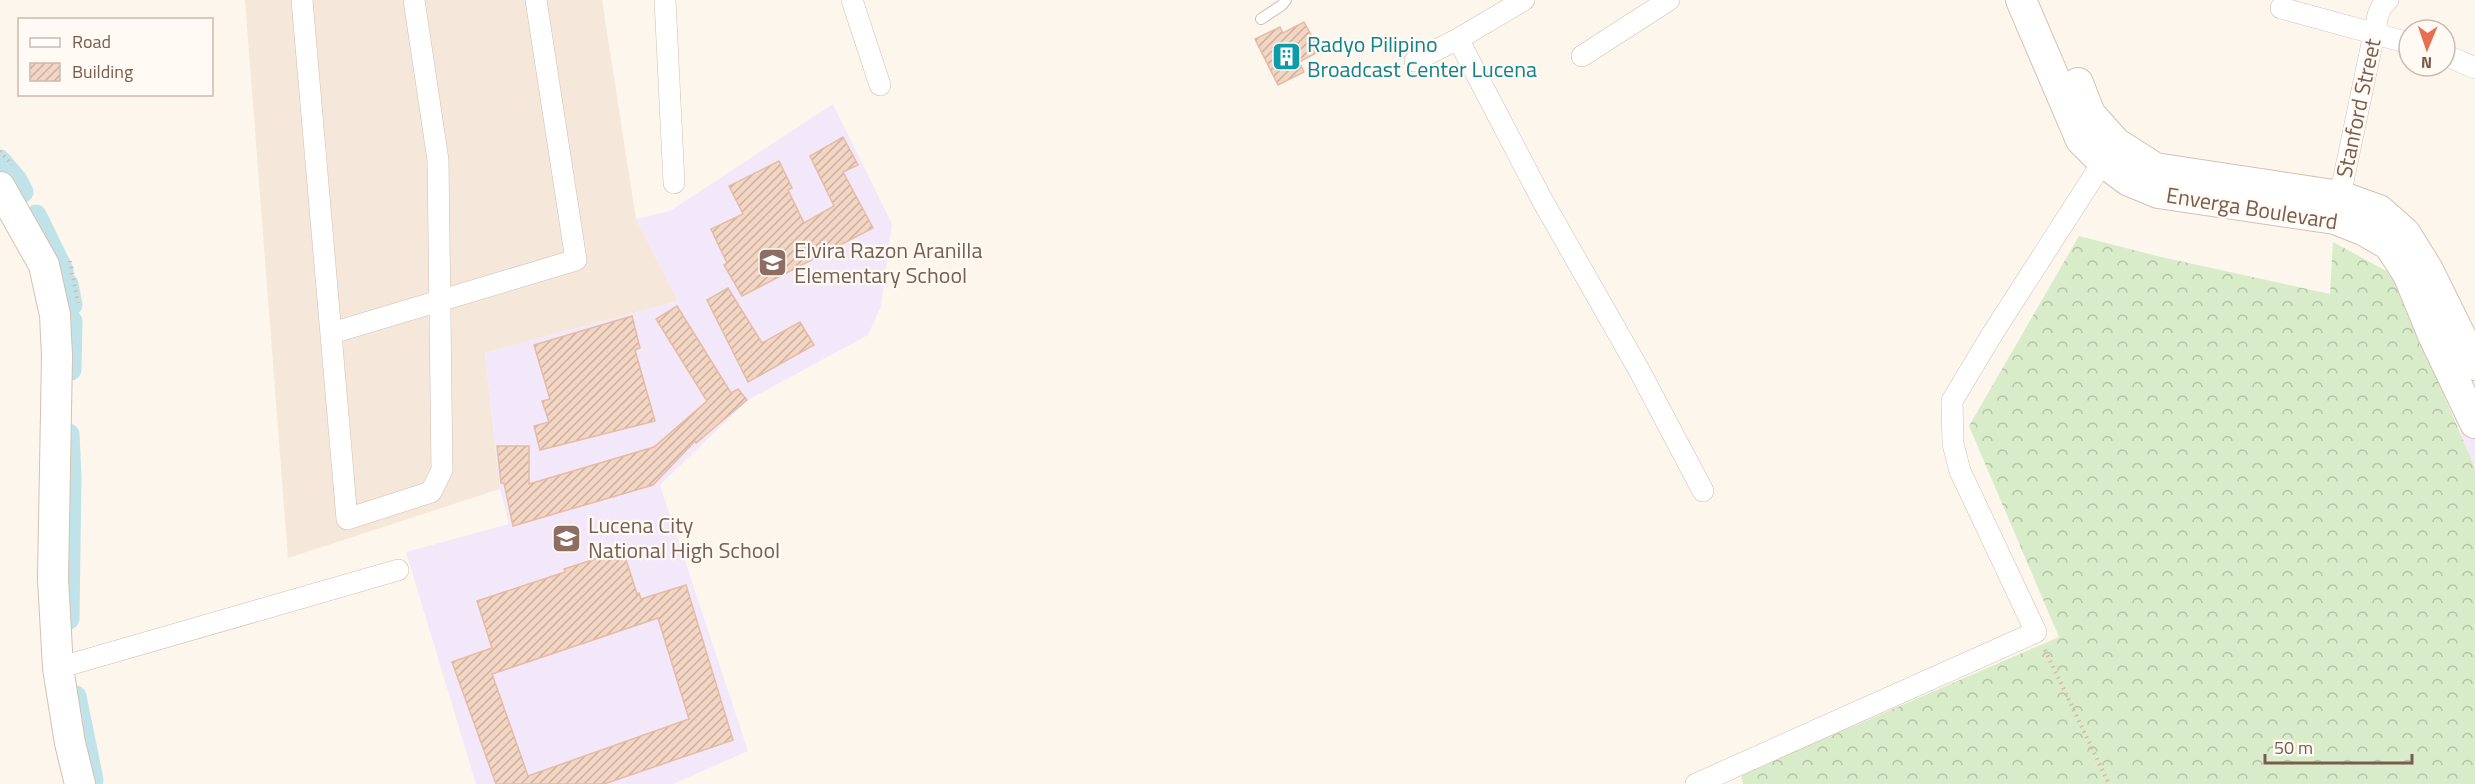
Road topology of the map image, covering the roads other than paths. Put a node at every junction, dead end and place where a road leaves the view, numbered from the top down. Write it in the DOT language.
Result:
graph roads {
  1 [pos="302,0"];
  2 [pos="414,0"];
  3 [pos="536,0"];
  4 [pos="665,0"];
  5 [pos="852,0"];
  6 [pos="1286,0"];
  7 [pos="1524,0"];
  8 [pos="1669,0"];
  9 [pos="2021,0"];
  10 [pos="2043,0"];
  11 [pos="2388,0"];
  12 [pos="2281,8"];
  13 [pos="1261,19"];
  14 [pos="2374,32"];
  15 [pos="1458,39"];
  16 [pos="2397,39"];
  17 [pos="1582,56"];
  18 [pos="1415,61"];
  19 [pos="2457,61"];
  20 [pos="2475,68"];
  21 [pos="880,86"];
  22 [pos="2109,153"];
  23 [pos="674,183"];
  24 [pos="0,187"];
  25 [pos="2338,208"];
  26 [pos="439,301"];
  27 [pos="332,333"];
  28 [pos="2475,365"];
  29 [pos="2474,417"];
  30 [pos="1703,491"];
  31 [pos="398,570"];
  32 [pos="58,668"];
  33 [pos="80,784"];
  34 [pos="1696,784"];
  1 -- 27 [label="street"];
  2 -- 26 [label="street"];
  3 -- 26 [label="street"];
  4 -- 23 [label="street"];
  5 -- 21 [label="street"];
  6 -- 13 [label="lane"];
  7 -- 15 [label="street"];
  8 -- 17 [label="street"];
  9 -- 22 [label="street, Enverga Boulevard"];
  10 -- 22 [label="street, Enverga Boulevard"];
  11 -- 14 [label="street, Stanford Street"];
  12 -- 14 [label="street"];
  14 -- 16 [label="street"];
  14 -- 25 [label="street, Stanford Street"];
  15 -- 18 [label="street"];
  15 -- 30 [label="street"];
  19 -- 20 [label="street"];
  22 -- 25 [label="street, Enverga Boulevard"];
  22 -- 34 [label="street"];
  24 -- 32 [label="street"];
  25 -- 28 [label="street, Enverga Boulevard"];
  25 -- 29 [label="street, Enverga Boulevard"];
  26 -- 27 [label="street"];
  26 -- 27 [label="street"];
  31 -- 32 [label="street"];
  32 -- 33 [label="street"];
}
